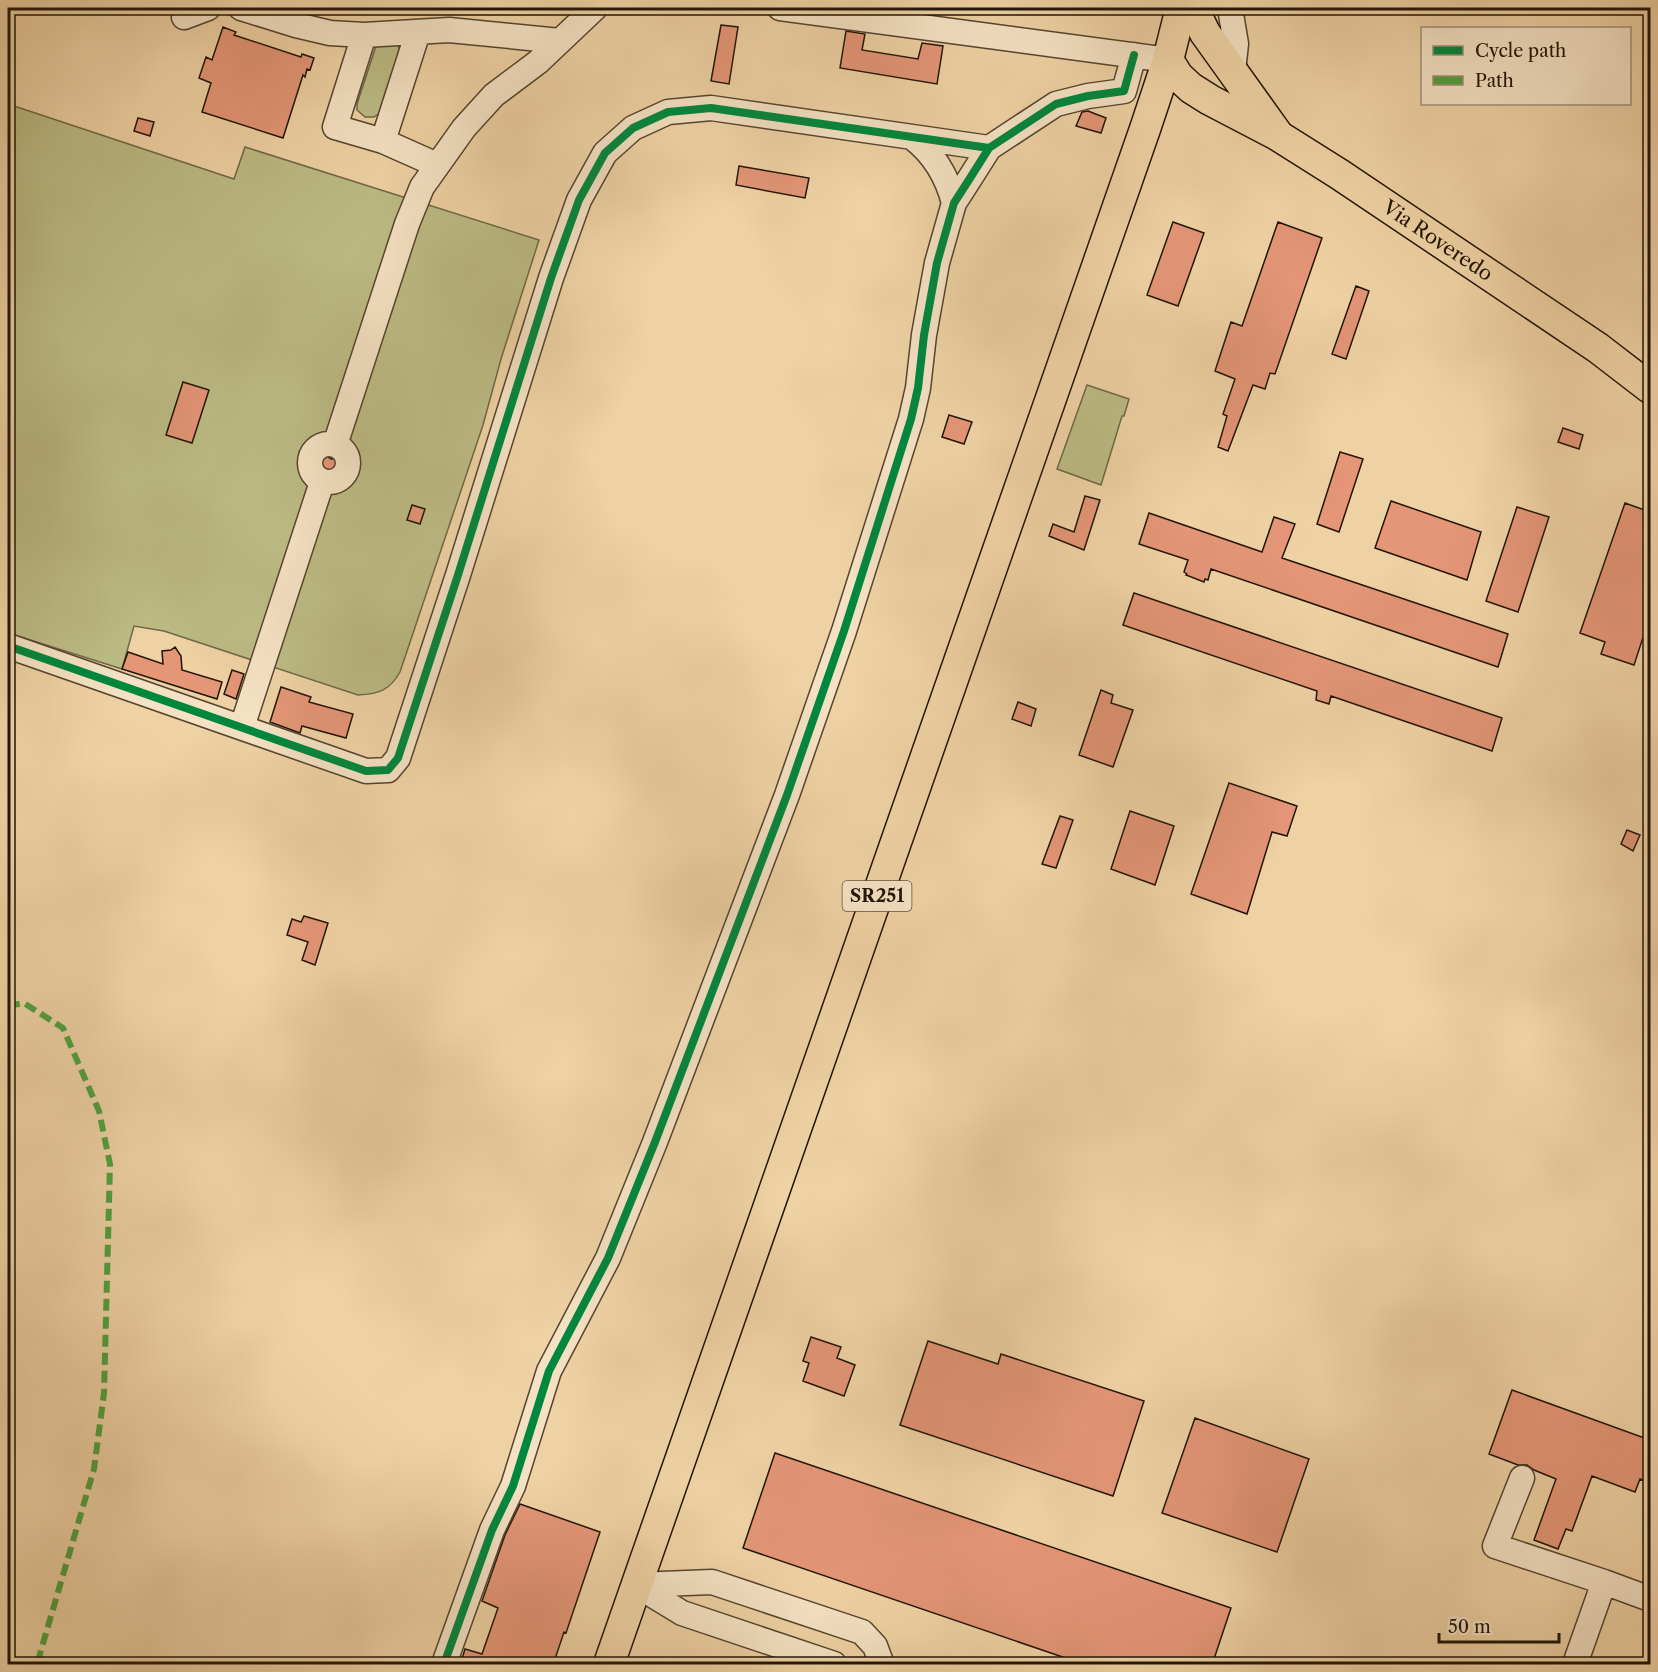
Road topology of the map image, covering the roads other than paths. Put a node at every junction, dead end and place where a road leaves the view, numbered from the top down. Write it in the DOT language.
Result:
graph roads {
  1 [pos="208,8"];
  2 [pos="241,8"];
  3 [pos="595,8"];
  4 [pos="780,8"];
  5 [pos="1181,8"];
  6 [pos="1193,8"];
  7 [pos="1230,8"];
  8 [pos="184,17"];
  9 [pos="418,32"];
  10 [pos="364,35"];
  11 [pos="560,41"];
  12 [pos="1134,55"];
  13 [pos="1168,60"];
  14 [pos="1229,66"];
  15 [pos="1210,100"];
  16 [pos="1145,129"];
  17 [pos="1278,135"];
  18 [pos="913,138"];
  19 [pos="384,141"];
  20 [pos="989,148"];
  21 [pos="437,165"];
  22 [pos="954,202"];
  23 [pos="1598,348"];
  24 [pos="1650,376"];
  25 [pos="1650,388"];
  26 [pos="8,646"];
  27 [pos="242,727"];
  28 [pos="1522,1478"];
  29 [pos="1604,1582"];
  30 [pos="636,1585"];
  31 [pos="1650,1599"];
  32 [pos="881,1664"];
  33 [pos="444,1665"];
  34 [pos="609,1665"];
  35 [pos="834,1665"];
  36 [pos="1575,1665"];
  1 -- 8 [label="street"];
  2 -- 10 [label="street"];
  3 -- 11 [label="street"];
  4 -- 12 [label="street"];
  5 -- 13 [label="main road, SR251"];
  6 -- 14 [label="main road, Via Roveredo"];
  7 -- 14 [label="street"];
  9 -- 10 [label="street"];
  9 -- 11 [label="street"];
  9 -- 19 [label="street"];
  10 -- 19 [label="street"];
  11 -- 21 [label="street"];
  12 -- 13 [label="street"];
  12 -- 20 [label="street"];
  13 -- 14 [label="main road"];
  13 -- 15 [label="main road, Via Roveredo"];
  13 -- 16 [label="main road, SR251"];
  14 -- 17 [label="main road, Via Roveredo"];
  15 -- 16 [label="main road, Via Roveredo"];
  15 -- 17 [label="main road, Via Roveredo"];
  16 -- 30 [label="main road, SR251"];
  17 -- 23 [label="main road, Via Roveredo"];
  18 -- 20 [label="street"];
  18 -- 22 [label="street"];
  18 -- 27 [label="street"];
  19 -- 21 [label="street"];
  20 -- 22 [label="street"];
  21 -- 27 [label="street"];
  22 -- 33 [label="street"];
  23 -- 24 [label="main road, Via Roveredo"];
  23 -- 25 [label="main road, Via Roveredo"];
  26 -- 27 [label="street"];
  28 -- 29 [label="street"];
  29 -- 31 [label="street"];
  29 -- 36 [label="street"];
  30 -- 32 [label="street"];
  30 -- 34 [label="main road, SR251"];
  30 -- 35 [label="street"];
}
